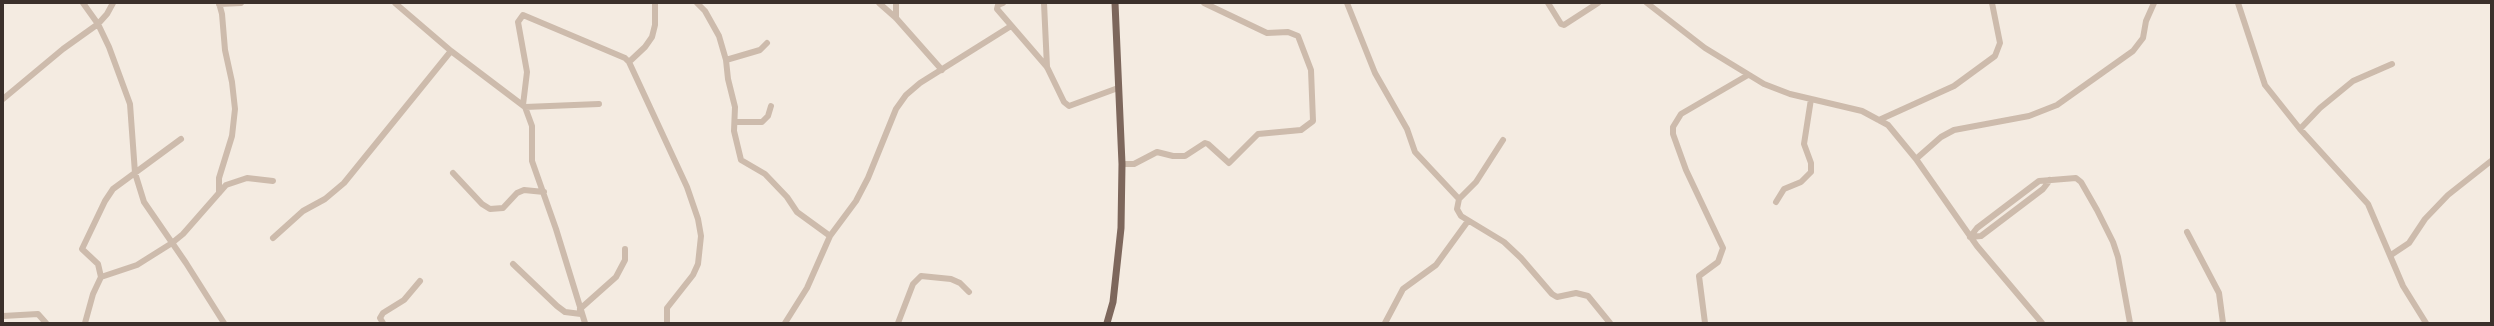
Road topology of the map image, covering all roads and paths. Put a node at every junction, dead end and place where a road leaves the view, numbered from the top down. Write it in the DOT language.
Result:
graph roads {
  1 [pos="83,3"];
  2 [pos="113,3"];
  3 [pos="241,3"];
  4 [pos="395,3"];
  5 [pos="655,3"];
  6 [pos="697,3"];
  7 [pos="879,3"];
  8 [pos="896,3"];
  9 [pos="1003,3"];
  10 [pos="1044,3"];
  11 [pos="1115,3"];
  12 [pos="1204,3"];
  13 [pos="1347,3"];
  14 [pos="1548,3"];
  15 [pos="1598,3"];
  16 [pos="1647,3"];
  17 [pos="1992,3"];
  18 [pos="2154,3"];
  19 [pos="2238,3"];
  20 [pos="219,4"];
  21 [pos="896,18"];
  22 [pos="98,24"];
  23 [pos="1011,26"];
  24 [pos="767,43"];
  25 [pos="451,51"];
  26 [pos="726,60"];
  27 [pos="629,62"];
  28 [pos="2392,64"];
  29 [pos="1047,67"];
  30 [pos="942,70"];
  31 [pos="1748,75"];
  32 [pos="1118,88"];
  33 [pos="3,99"];
  34 [pos="1811,99"];
  35 [pos="599,104"];
  36 [pos="524,106"];
  37 [pos="771,106"];
  38 [pos="1879,120"];
  39 [pos="735,122"];
  40 [pos="2300,129"];
  41 [pos="181,139"];
  42 [pos="1503,140"];
  43 [pos="1916,159"];
  44 [pos="2491,161"];
  45 [pos="1122,164"];
  46 [pos="135,173"];
  47 [pos="453,173"];
  48 [pos="273,181"];
  49 [pos="544,192"];
  50 [pos="219,193"];
  51 [pos="1459,199"];
  52 [pos="1776,202"];
  53 [pos="1468,222"];
  54 [pos="2187,232"];
  55 [pos="830,236"];
  56 [pos="1970,237"];
  57 [pos="273,238"];
  58 [pos="172,243"];
  59 [pos="625,249"];
  60 [pos="2391,255"];
  61 [pos="513,264"];
  62 [pos="101,277"];
  63 [pos="420,281"];
  64 [pos="969,292"];
  65 [pos="580,312"];
  66 [pos="3,316"];
  67 [pos="46,323"];
  68 [pos="84,323"];
  69 [pos="224,323"];
  70 [pos="383,323"];
  71 [pos="585,323"];
  72 [pos="667,323"];
  73 [pos="785,323"];
  74 [pos="898,323"];
  75 [pos="1107,323"];
  76 [pos="1385,323"];
  77 [pos="1610,323"];
  78 [pos="1705,323"];
  79 [pos="2042,323"];
  80 [pos="2130,323"];
  81 [pos="2223,323"];
  82 [pos="2426,323"];
  1 -- 22 [label="street"];
  2 -- 22 [label="street"];
  3 -- 20 [label="street"];
  4 -- 25 [label="street"];
  5 -- 27 [label="street"];
  6 -- 26 [label="street"];
  7 -- 21 [label="street"];
  8 -- 21 [label="street"];
  9 -- 23 [label="street"];
  10 -- 29 [label="street"];
  11 -- 32 [label="main road"];
  12 -- 45 [label="street"];
  13 -- 51 [label="street"];
  14 -- 15 [label="street"];
  16 -- 31 [label="street"];
  17 -- 38 [label="street"];
  18 -- 43 [label="street"];
  19 -- 40 [label="street"];
  20 -- 50 [label="street"];
  21 -- 30 [label="street"];
  22 -- 33 [label="street"];
  22 -- 46 [label="street"];
  23 -- 29 [label="street"];
  23 -- 30 [label="street"];
  24 -- 26 [label="street"];
  25 -- 36 [label="street"];
  25 -- 57 [label="street"];
  26 -- 39 [label="street"];
  27 -- 36 [label="street"];
  27 -- 72 [label="street"];
  28 -- 40 [label="street"];
  29 -- 32 [label="street"];
  30 -- 55 [label="street"];
  31 -- 34 [label="street"];
  31 -- 78 [label="street"];
  32 -- 45 [label="main road"];
  34 -- 38 [label="street"];
  34 -- 52 [label="street"];
  35 -- 36 [label="street"];
  36 -- 49 [label="street"];
  37 -- 39 [label="street"];
  38 -- 43 [label="street"];
  39 -- 55 [label="street"];
  40 -- 60 [label="street"];
  41 -- 46 [label="street"];
  42 -- 51 [label="street"];
  43 -- 56 [label="street"];
  44 -- 60 [label="street"];
  45 -- 75 [label="main road"];
  46 -- 58 [label="street"];
  46 -- 62 [label="street"];
  47 -- 49 [label="street"];
  48 -- 50 [label="street"];
  49 -- 65 [label="street"];
  50 -- 58 [label="street"];
  51 -- 53 [label="street"];
  53 -- 76 [label="street"];
  53 -- 77 [label="street"];
  54 -- 81 [label="street"];
  55 -- 73 [label="street"];
  56 -- 79 [label="street"];
  56 -- 80 [label="street"];
  58 -- 62 [label="street"];
  58 -- 69 [label="street"];
  59 -- 65 [label="street"];
  60 -- 82 [label="street"];
  61 -- 65 [label="street"];
  62 -- 68 [label="street"];
  63 -- 70 [label="street"];
  64 -- 74 [label="street"];
  65 -- 71 [label="street"];
  66 -- 67 [label="street"];
}
